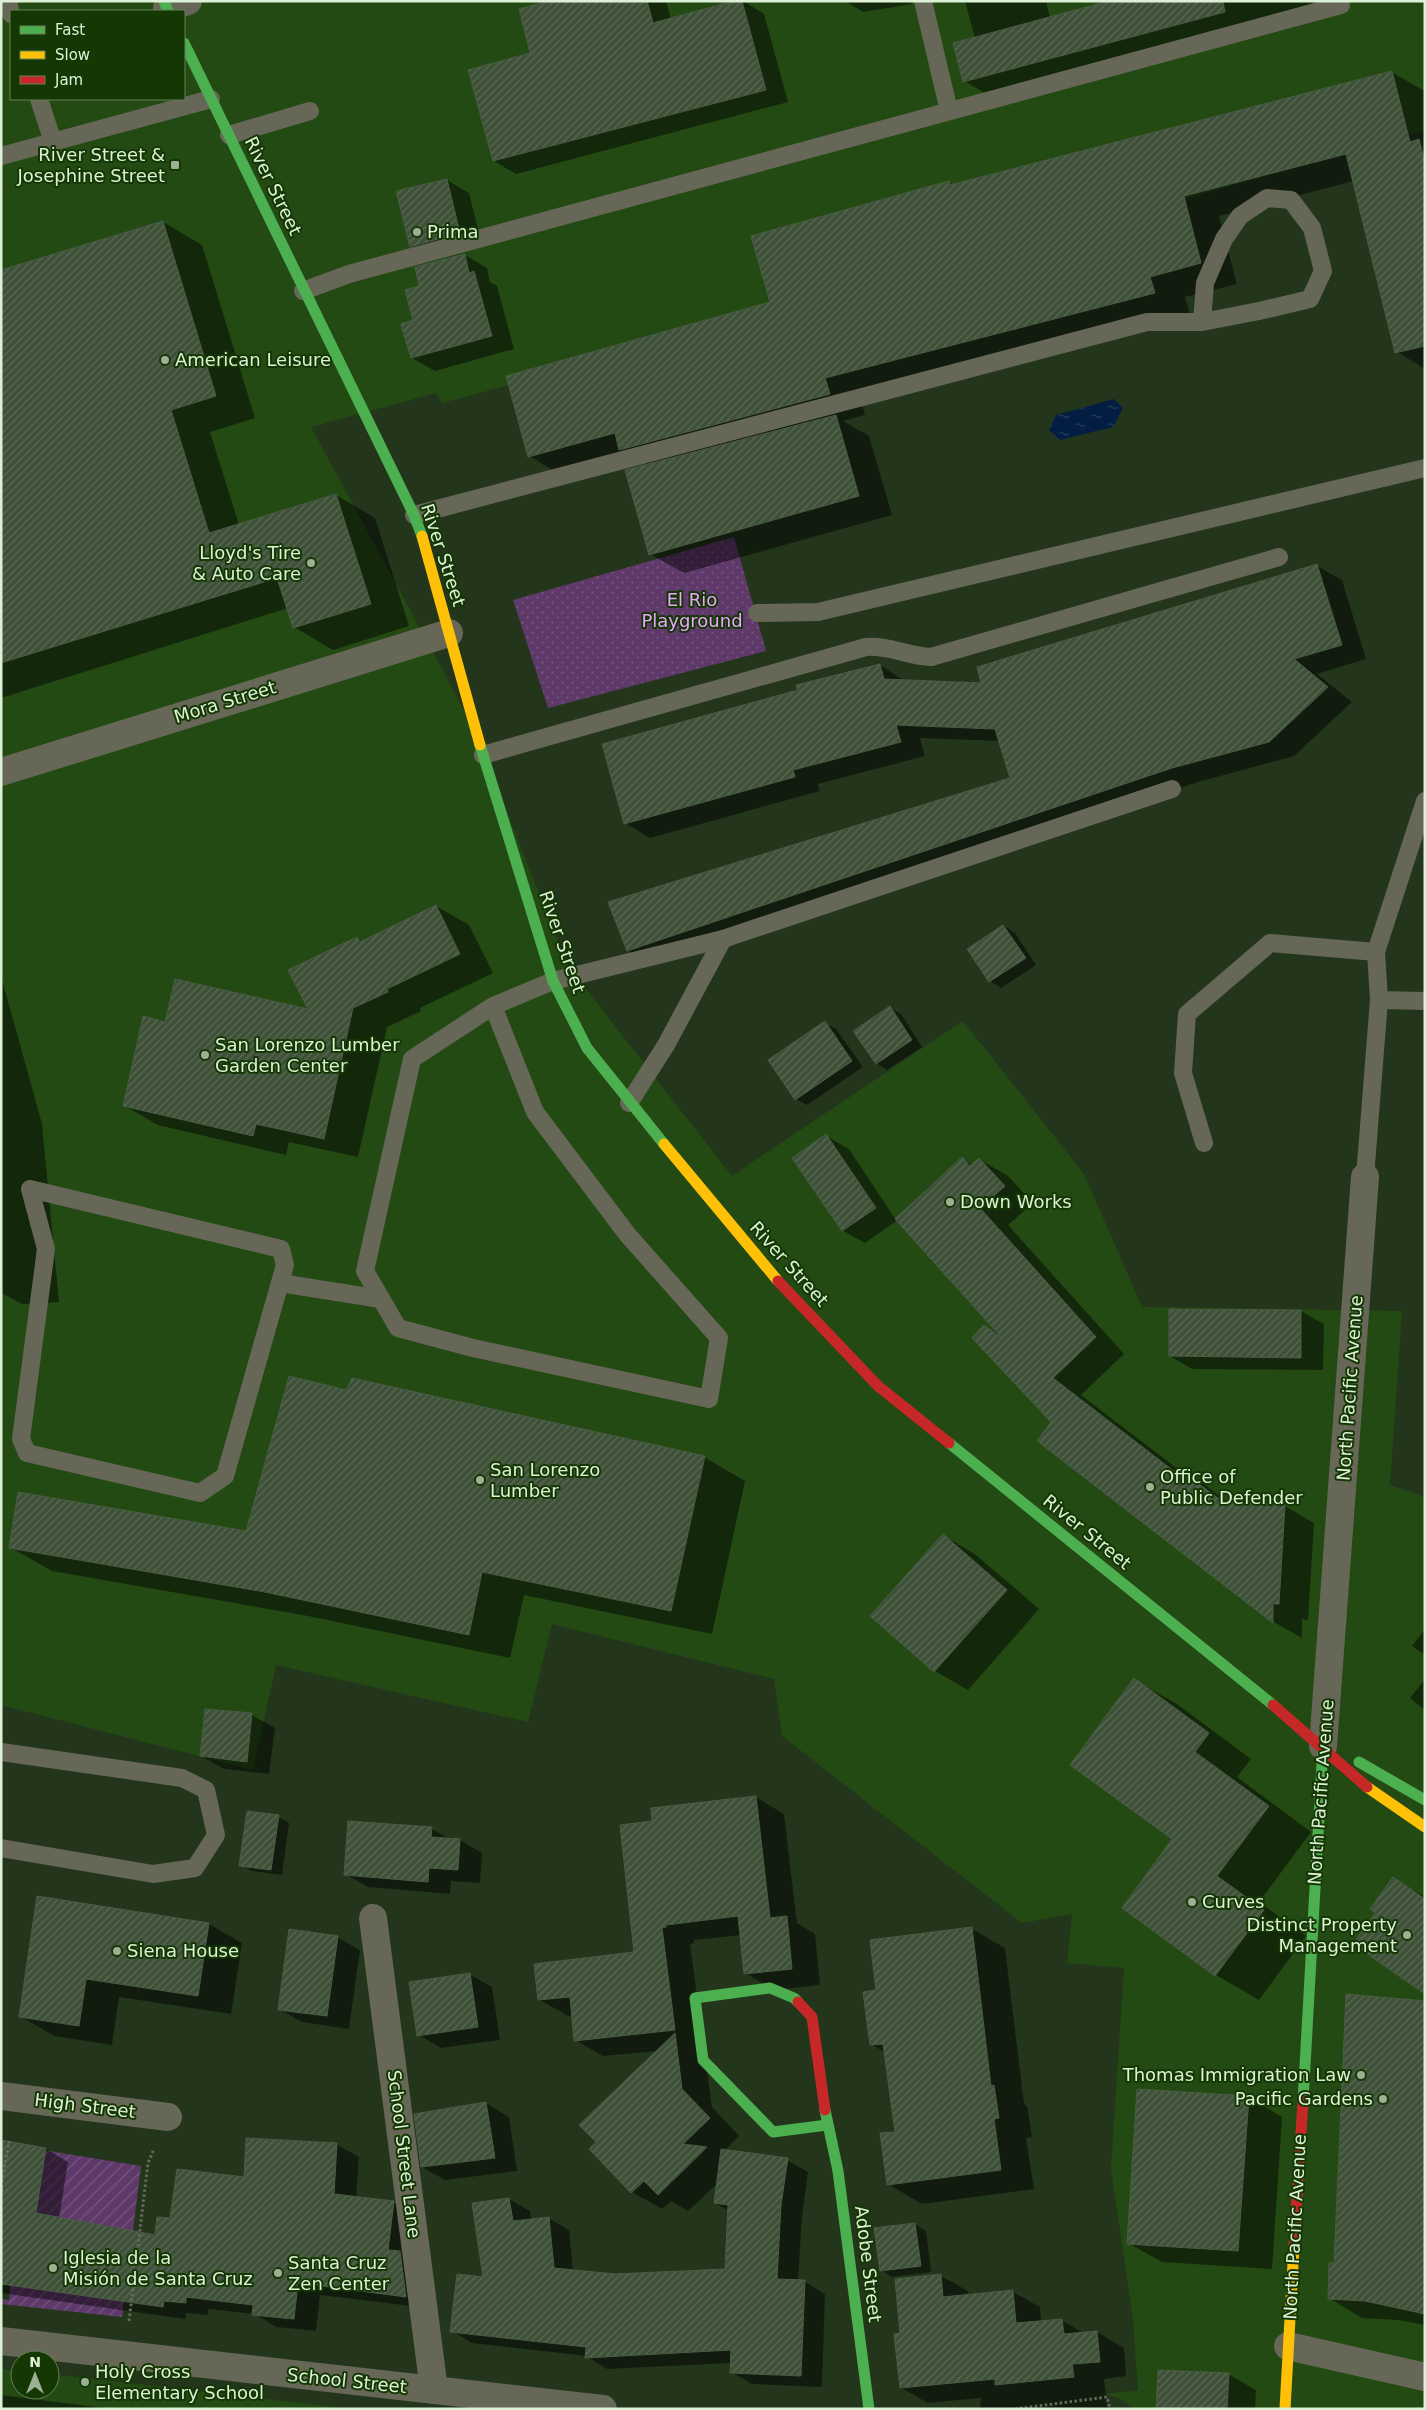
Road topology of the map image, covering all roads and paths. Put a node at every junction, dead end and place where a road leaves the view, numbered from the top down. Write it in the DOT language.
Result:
graph roads {
  1 [pos="923,1"];
  2 [pos="1341,4"];
  3 [pos="185,45"];
  4 [pos="211,99"];
  5 [pos="39,100"];
  6 [pos="310,111"];
  7 [pos="949,111"];
  8 [pos="229,135"];
  9 [pos="53,142"];
  10 [pos="1,156"];
  11 [pos="303,291"];
  12 [pos="1202,322"];
  13 [pos="1425,468"];
  14 [pos="414,514"];
  15 [pos="1279,558"];
  16 [pos="757,613"];
  17 [pos="449,632"];
  18 [pos="483,755"];
  19 [pos="1,772"];
  20 [pos="1172,789"];
  21 [pos="1424,804"];
  22 [pos="723,940"];
  23 [pos="1376,952"];
  24 [pos="554,981"];
  25 [pos="1379,1000"];
  26 [pos="1425,1001"];
  27 [pos="493,1006"];
  28 [pos="629,1103"];
  29 [pos="1204,1143"];
  30 [pos="1365,1177"];
  31 [pos="280,1283"];
  32 [pos="381,1299"];
  33 [pos="1323,1746"];
  34 [pos="1,1752"];
  35 [pos="1425,1800"];
  36 [pos="1425,1827"];
  37 [pos="1,1848"];
  38 [pos="373,1918"];
  39 [pos="1,2096"];
  40 [pos="168,2117"];
  41 [pos="827,2125"];
  42 [pos="9,2141"];
  43 [pos="1,2189"];
  44 [pos="7,2191"];
  45 [pos="1,2341"];
  46 [pos="1288,2346"];
  47 [pos="124,2356"];
  48 [pos="1425,2377"];
  49 [pos="434,2390"];
  50 [pos="603,2409"];
  51 [pos="868,2409"];
  52 [pos="1015,2409"];
  53 [pos="1110,2409"];
  54 [pos="1285,2409"];
  1 -- 7 [label="lane"];
  2 -- 7 [label="lane"];
  3 -- 4 [label="main road, River Street"];
  4 -- 8 [label="main road, River Street"];
  4 -- 9 [label="lane"];
  5 -- 9 [label="lane"];
  6 -- 8 [label="lane"];
  7 -- 11 [label="lane"];
  8 -- 11 [label="main road, River Street"];
  9 -- 10 [label="lane"];
  11 -- 14 [label="main road, River Street"];
  12 -- 12 [label="lane"];
  12 -- 14 [label="lane"];
  13 -- 16 [label="lane"];
  14 -- 17 [label="main road, River Street"];
  15 -- 18 [label="lane"];
  17 -- 18 [label="main road, River Street"];
  17 -- 19 [label="street, Mora Street"];
  18 -- 24 [label="main road, River Street"];
  20 -- 22 [label="lane"];
  21 -- 23 [label="lane"];
  22 -- 24 [label="lane"];
  22 -- 28 [label="lane"];
  23 -- 25 [label="lane"];
  23 -- 29 [label="lane"];
  24 -- 27 [label="lane"];
  24 -- 28 [label="main road, River Street"];
  25 -- 26 [label="lane"];
  25 -- 30 [label="lane"];
  27 -- 32 [label="lane"];
  27 -- 32 [label="lane"];
  28 -- 33 [label="main road, River Street"];
  30 -- 33 [label="street, North Pacific Avenue"];
  31 -- 31 [label="lane"];
  31 -- 32 [label="lane"];
  33 -- 35 [label="main road, River Street"];
  33 -- 36 [label="main road, River Street"];
  33 -- 46 [label="main road, North Pacific Avenue"];
  34 -- 37 [label="lane"];
  38 -- 49 [label="street, School Street Lane"];
  39 -- 40 [label="street, High Street"];
  40 -- 47 [label="path"];
  41 -- 41 [label="main road, Adobe Street"];
  41 -- 51 [label="main road, Adobe Street"];
  42 -- 43 [label="path"];
  43 -- 44 [label="path"];
  45 -- 47 [label="street, School Street"];
  46 -- 48 [label="street"];
  46 -- 54 [label="main road, North Pacific Avenue"];
  47 -- 49 [label="street, School Street"];
  49 -- 50 [label="street, School Street"];
  52 -- 53 [label="path"];
}
